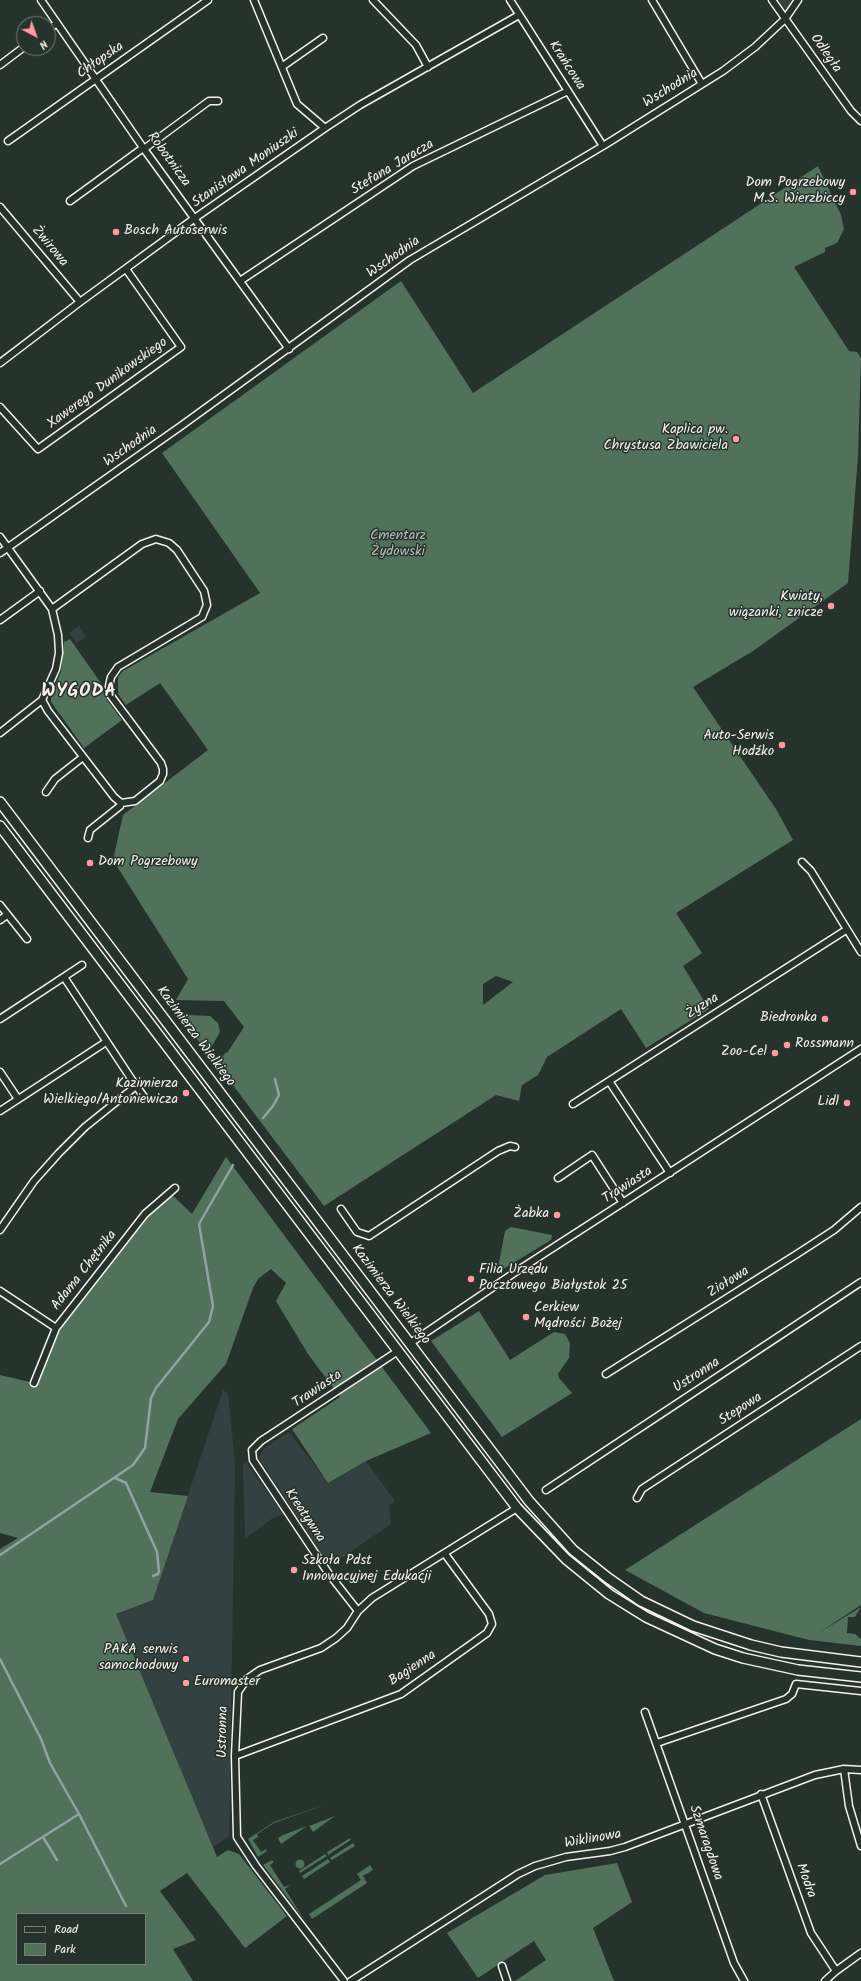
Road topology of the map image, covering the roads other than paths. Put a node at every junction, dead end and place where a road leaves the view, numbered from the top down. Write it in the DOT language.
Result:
graph roads {
  1 [pos="41,0"];
  2 [pos="208,0"];
  3 [pos="254,0"];
  4 [pos="373,0"];
  5 [pos="510,0"];
  6 [pos="652,0"];
  7 [pos="772,0"];
  8 [pos="798,0"];
  9 [pos="519,15"];
  10 [pos="786,19"];
  11 [pos="57,23"];
  12 [pos="323,38"];
  13 [pos="16,53"];
  14 [pos="0,65"];
  15 [pos="283,66"];
  16 [pos="428,67"];
  17 [pos="96,79"];
  18 [pos="702,84"];
  19 [pos="568,91"];
  20 [pos="218,101"];
  21 [pos="861,121"];
  22 [pos="325,128"];
  23 [pos="8,141"];
  24 [pos="602,146"];
  25 [pos="144,149"];
  26 [pos="70,201"];
  27 [pos="1,209"];
  28 [pos="195,218"];
  29 [pos="126,269"];
  30 [pos="240,281"];
  31 [pos="80,302"];
  32 [pos="289,349"];
  33 [pos="2,358"];
  34 [pos="0,407"];
  35 [pos="0,537"];
  36 [pos="8,548"];
  37 [pos="0,553"];
  38 [pos="40,591"];
  39 [pos="52,609"];
  40 [pos="0,620"];
  41 [pos="42,700"];
  42 [pos="0,733"];
  43 [pos="83,757"];
  44 [pos="46,792"];
  45 [pos="0,802"];
  46 [pos="122,803"];
  47 [pos="0,826"];
  48 [pos="88,838"];
  49 [pos="802,862"];
  50 [pos="0,905"];
  51 [pos="7,915"];
  52 [pos="0,920"];
  53 [pos="846,930"];
  54 [pos="27,939"];
  55 [pos="861,952"];
  56 [pos="82,965"];
  57 [pos="64,977"];
  58 [pos="0,1019"];
  59 [pos="106,1042"];
  60 [pos="861,1049"];
  61 [pos="200,1067"];
  62 [pos="0,1072"];
  63 [pos="186,1072"];
  64 [pos="609,1081"];
  65 [pos="136,1086"];
  66 [pos="145,1098"];
  67 [pos="18,1099"];
  68 [pos="573,1104"];
  69 [pos="0,1111"];
  70 [pos="515,1147"];
  71 [pos="670,1173"];
  72 [pos="558,1178"];
  73 [pos="175,1188"];
  74 [pos="623,1203"];
  75 [pos="861,1207"];
  76 [pos="340,1209"];
  77 [pos="0,1230"];
  78 [pos="348,1263"];
  79 [pos="337,1271"];
  80 [pos="861,1282"];
  81 [pos="0,1290"];
  82 [pos="56,1328"];
  83 [pos="409,1344"];
  84 [pos="861,1346"];
  85 [pos="398,1351"];
  86 [pos="606,1374"];
  87 [pos="34,1384"];
  88 [pos="252,1450"];
  89 [pos="546,1490"];
  90 [pos="637,1498"];
  91 [pos="517,1508"];
  92 [pos="445,1554"];
  93 [pos="358,1611"];
  94 [pos="861,1662"];
  95 [pos="861,1677"];
  96 [pos="861,1691"];
  97 [pos="645,1712"];
  98 [pos="657,1743"];
  99 [pos="235,1756"];
  100 [pos="844,1769"];
  101 [pos="861,1770"];
  102 [pos="761,1794"];
  103 [pos="686,1823"];
  104 [pos="861,1846"];
  105 [pos="861,1953"];
  106 [pos="502,1966"];
  107 [pos="836,1971"];
  108 [pos="506,1979"];
  109 [pos="344,1981"];
  110 [pos="351,1981"];
  111 [pos="499,1981"];
  112 [pos="744,1981"];
  113 [pos="825,1981"];
  1 -- 11 [label="street, Robotnicza"];
  2 -- 17 [label="street, Chłopska"];
  3 -- 15 [label="street"];
  4 -- 16 [label="street"];
  5 -- 9 [label="street, Krańcowa"];
  6 -- 18 [label="street"];
  7 -- 10 [label="street, Odległa"];
  8 -- 10 [label="street, Wschodnia"];
  9 -- 16 [label="street, Stanisława Moniuszki"];
  9 -- 19 [label="street, Krańcowa"];
  10 -- 18 [label="street, Wschodnia"];
  10 -- 21 [label="street, Odległa"];
  11 -- 17 [label="street, Robotnicza"];
  12 -- 15 [label="street"];
  13 -- 14 [label="street"];
  15 -- 22 [label="street"];
  16 -- 22 [label="street, Stanisława Moniuszki"];
  17 -- 23 [label="street, Chłopska"];
  17 -- 25 [label="street, Robotnicza"];
  18 -- 24 [label="street, Wschodnia"];
  19 -- 24 [label="street, Krańcowa"];
  19 -- 30 [label="street, Stefana Jaracza"];
  20 -- 25 [label="street"];
  22 -- 28 [label="street, Stanisława Moniuszki"];
  24 -- 32 [label="street, Wschodnia"];
  25 -- 26 [label="street"];
  25 -- 28 [label="street, Robotnicza"];
  27 -- 31 [label="street, Żwirowa"];
  28 -- 29 [label="street, Stanisława Moniuszki"];
  28 -- 30 [label="street, Robotnicza"];
  29 -- 31 [label="street, Stanisława Moniuszki"];
  29 -- 34 [label="street, Xawerego Dunikowskiego"];
  30 -- 32 [label="street, Robotnicza"];
  31 -- 33 [label="street, Stanisława Moniuszki"];
  32 -- 36 [label="street, Wschodnia"];
  35 -- 36 [label="street"];
  36 -- 37 [label="street, Wschodnia"];
  36 -- 38 [label="street"];
  38 -- 39 [label="street"];
  38 -- 40 [label="street"];
  39 -- 41 [label="street"];
  39 -- 46 [label="street"];
  41 -- 42 [label="street"];
  41 -- 43 [label="street"];
  43 -- 44 [label="street"];
  43 -- 46 [label="street"];
  45 -- 61 [label="main road, Kazimierza Wielkiego"];
  46 -- 48 [label="street"];
  47 -- 63 [label="main road, Kazimierza Wielkiego"];
  49 -- 53 [label="street"];
  50 -- 51 [label="street"];
  51 -- 52 [label="street"];
  51 -- 54 [label="street"];
  53 -- 55 [label="street"];
  53 -- 64 [label="street, Żyzna"];
  56 -- 57 [label="street"];
  57 -- 58 [label="street"];
  57 -- 59 [label="street"];
  59 -- 65 [label="street"];
  59 -- 67 [label="street"];
  60 -- 71 [label="street, Trawiasta"];
  61 -- 63 [label="main road"];
  61 -- 78 [label="main road, Kazimierza Wielkiego"];
  62 -- 67 [label="street"];
  63 -- 79 [label="main road, Kazimierza Wielkiego"];
  64 -- 68 [label="street, Żyzna"];
  64 -- 71 [label="street"];
  65 -- 66 [label="street"];
  65 -- 77 [label="street"];
  67 -- 69 [label="street"];
  70 -- 76 [label="street"];
  71 -- 74 [label="street, Trawiasta"];
  72 -- 74 [label="street"];
  73 -- 82 [label="street, Adama Chętnika"];
  74 -- 83 [label="street, Trawiasta"];
  75 -- 86 [label="street, Ziołowa"];
  78 -- 79 [label="main road"];
  78 -- 83 [label="main road, Kazimierza Wielkiego"];
  79 -- 85 [label="main road, Kazimierza Wielkiego"];
  80 -- 89 [label="street, Ustronna"];
  81 -- 82 [label="street"];
  82 -- 87 [label="street, Adama Chętnika"];
  83 -- 94 [label="main road, Kazimierza Wielkiego"];
  84 -- 90 [label="street, Stepowa"];
  85 -- 88 [label="street, Trawiasta"];
  85 -- 91 [label="main road, Kazimierza Wielkiego"];
  88 -- 93 [label="street, Kreatywna"];
  91 -- 92 [label="street, Ustronna"];
  91 -- 95 [label="main road, Kazimierza Wielkiego"];
  92 -- 93 [label="street, Ustronna"];
  92 -- 99 [label="street, Bagienna"];
  93 -- 99 [label="street, Ustronna"];
  96 -- 98 [label="street"];
  97 -- 98 [label="street, Szmaragdowa"];
  98 -- 103 [label="street, Szmaragdowa"];
  99 -- 109 [label="street, Ustronna"];
  100 -- 101 [label="street, Wiklinowa"];
  100 -- 102 [label="street, Wiklinowa"];
  100 -- 104 [label="street"];
  102 -- 103 [label="street, Wiklinowa"];
  102 -- 107 [label="street, Modra"];
  103 -- 110 [label="street, Wiklinowa"];
  103 -- 112 [label="street, Szmaragdowa"];
  105 -- 107 [label="street"];
  106 -- 108 [label="street"];
  107 -- 113 [label="street"];
  108 -- 111 [label="street"];
}
